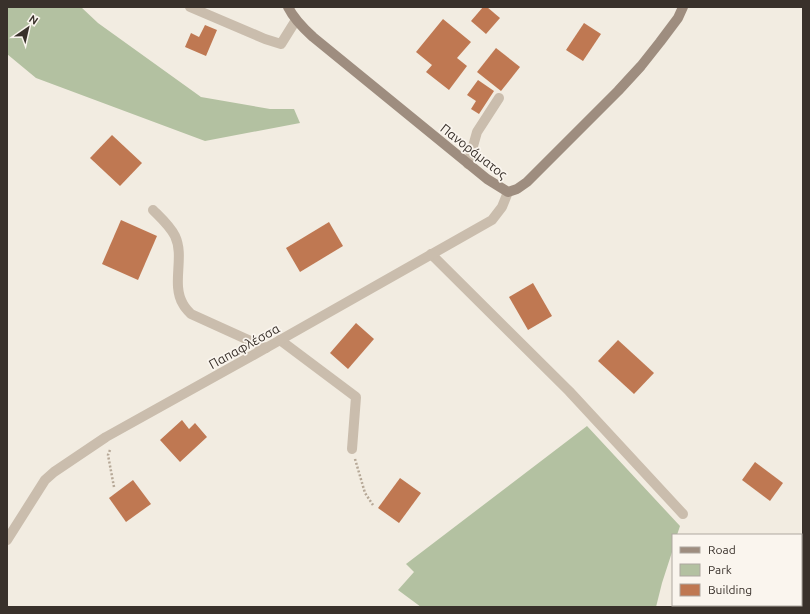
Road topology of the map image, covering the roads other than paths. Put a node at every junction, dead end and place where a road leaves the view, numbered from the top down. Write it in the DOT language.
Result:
graph roads {
  1 [pos="190,7"];
  2 [pos="288,7"];
  3 [pos="684,7"];
  4 [pos="296,20"];
  5 [pos="499,98"];
  6 [pos="468,164"];
  7 [pos="508,192"];
  8 [pos="153,210"];
  9 [pos="430,254"];
  10 [pos="280,340"];
  11 [pos="266,348"];
  12 [pos="352,449"];
  13 [pos="683,514"];
  14 [pos="7,540"];
  1 -- 4 [label="street"];
  2 -- 4 [label="main road, Πανοράματος"];
  3 -- 7 [label="main road, Πανοράματος"];
  4 -- 6 [label="main road, Πανοράματος"];
  5 -- 6 [label="street"];
  6 -- 7 [label="main road, Πανοράματος"];
  7 -- 9 [label="street, Παπαφλέσσα"];
  8 -- 11 [label="street"];
  9 -- 10 [label="street, Παπαφλέσσα"];
  9 -- 13 [label="street"];
  10 -- 11 [label="street, Παπαφλέσσα"];
  10 -- 12 [label="street"];
  11 -- 14 [label="street, Παπαφλέσσα"];
}
